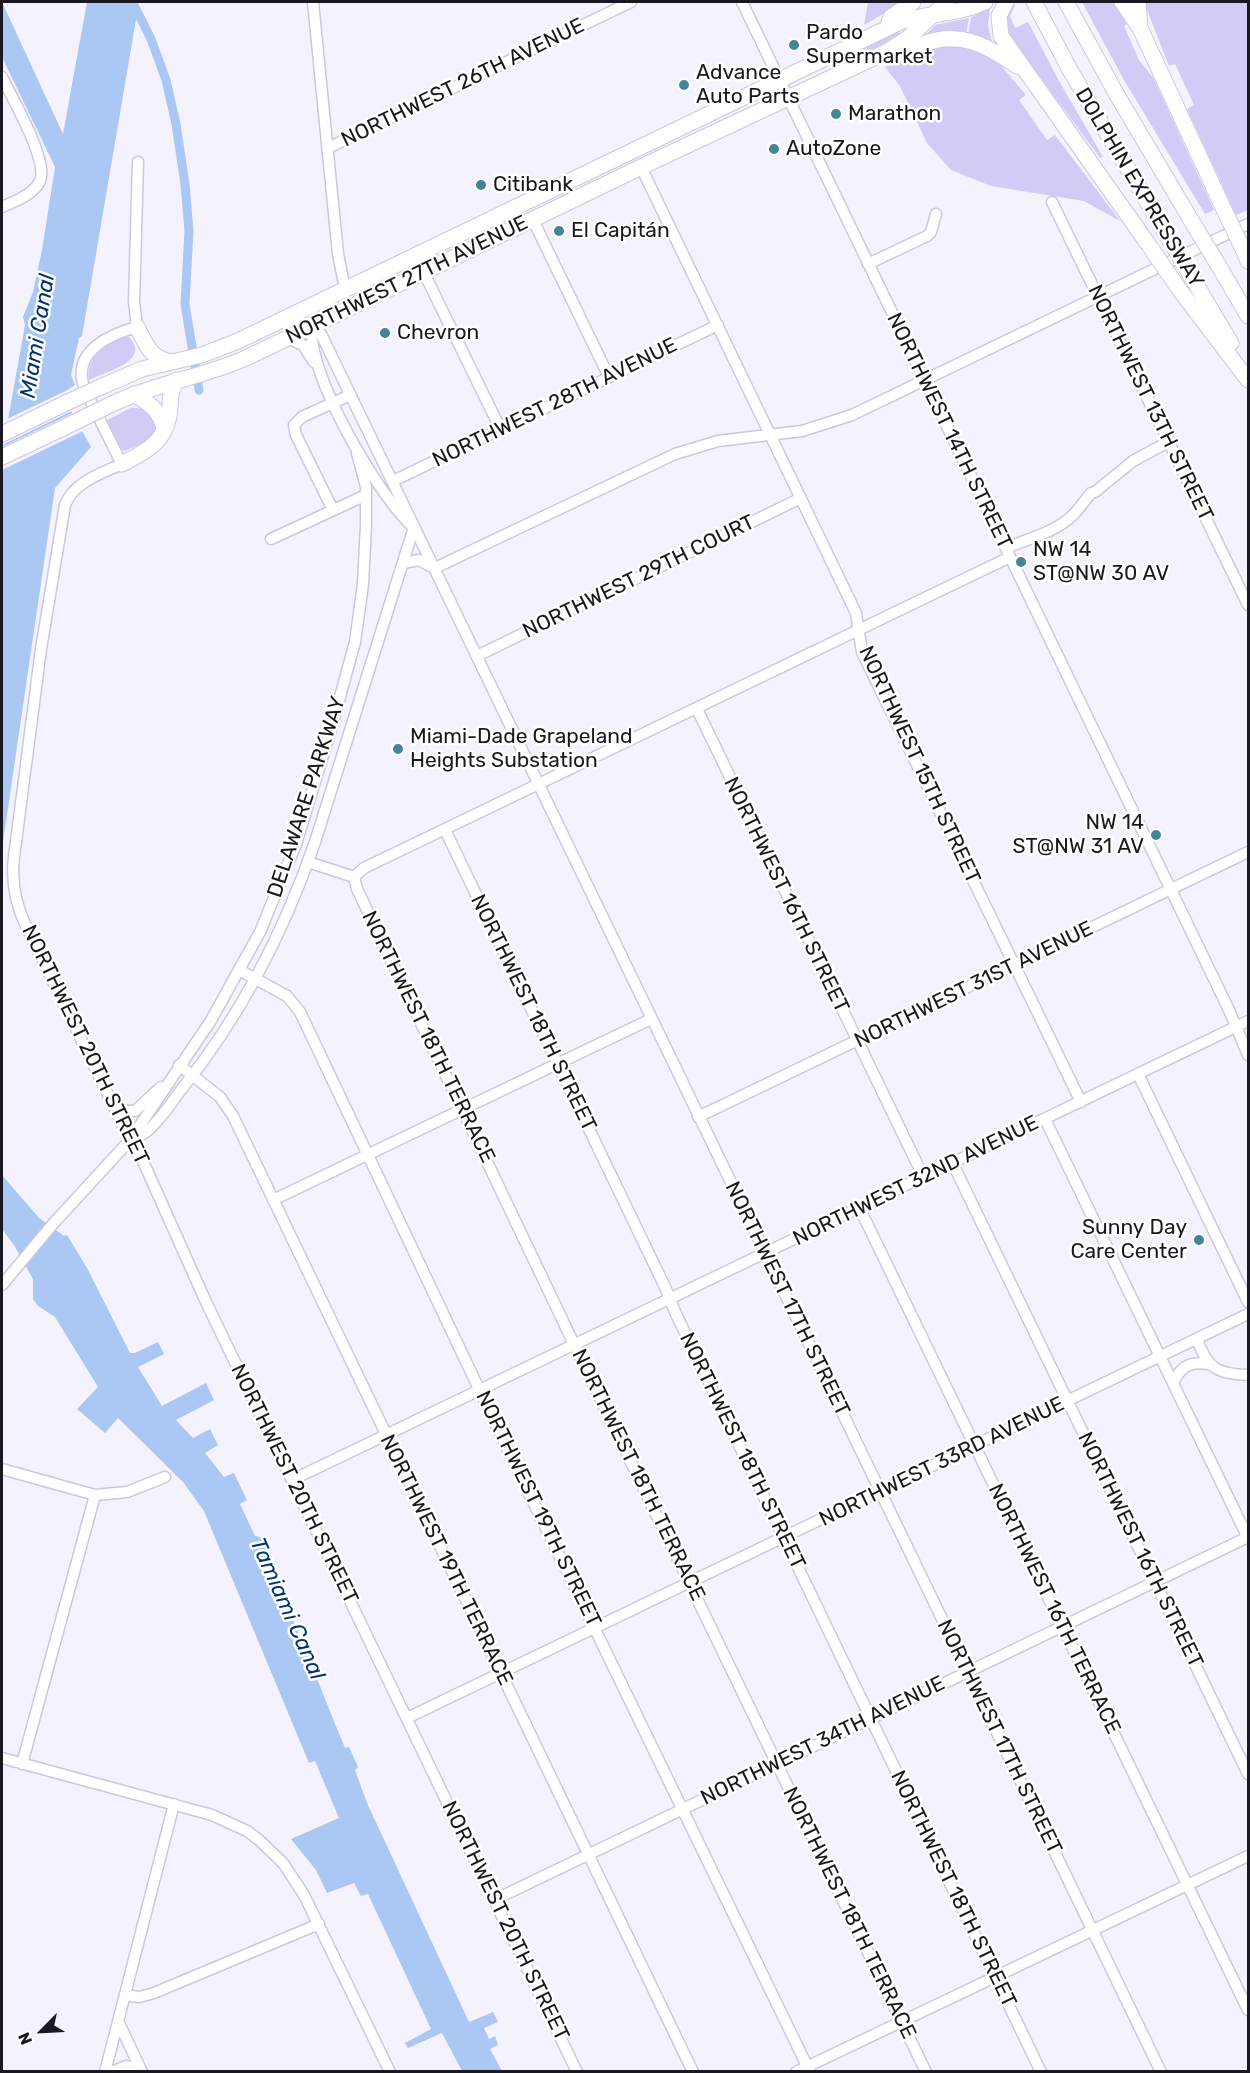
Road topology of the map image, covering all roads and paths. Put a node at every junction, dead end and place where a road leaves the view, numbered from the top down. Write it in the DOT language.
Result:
graph roads {
  1 [pos="313,2"];
  2 [pos="631,2"];
  3 [pos="742,2"];
  4 [pos="913,2"];
  5 [pos="947,2"];
  6 [pos="985,2"];
  7 [pos="1005,2"];
  8 [pos="1066,2"];
  9 [pos="1122,2"];
  10 [pos="1138,2"];
  11 [pos="1036,4"];
  12 [pos="930,16"];
  13 [pos="1140,28"];
  14 [pos="886,29"];
  15 [pos="886,52"];
  16 [pos="1027,72"];
  17 [pos="2,77"];
  18 [pos="779,81"];
  19 [pos="787,98"];
  20 [pos="327,148"];
  21 [pos="138,162"];
  22 [pos="641,166"];
  23 [pos="544,193"];
  24 [pos="1052,202"];
  25 [pos="2,207"];
  26 [pos="515,208"];
  27 [pos="936,214"];
  28 [pos="533,220"];
  29 [pos="1248,224"];
  30 [pos="507,232"];
  31 [pos="432,247"];
  32 [pos="1248,261"];
  33 [pos="868,264"];
  34 [pos="424,273"];
  35 [pos="345,289"];
  36 [pos="1098,296"];
  37 [pos="324,299"];
  38 [pos="1248,316"];
  39 [pos="718,325"];
  40 [pos="269,326"];
  41 [pos="312,326"];
  42 [pos="137,327"];
  43 [pos="287,338"];
  44 [pos="172,362"];
  45 [pos="318,368"];
  46 [pos="134,372"];
  47 [pos="1248,373"];
  48 [pos="609,377"];
  49 [pos="177,380"];
  50 [pos="924,380"];
  51 [pos="1248,380"];
  52 [pos="134,394"];
  53 [pos="350,395"];
  54 [pos="333,402"];
  55 [pos="164,429"];
  56 [pos="501,430"];
  57 [pos="2,434"];
  58 [pos="770,435"];
  59 [pos="1170,441"];
  60 [pos="357,453"];
  61 [pos="2,457"];
  62 [pos="122,464"];
  63 [pos="393,482"];
  64 [pos="366,495"];
  65 [pos="801,498"];
  66 [pos="333,510"];
  67 [pos="414,527"];
  68 [pos="271,540"];
  69 [pos="1008,553"];
  70 [pos="403,563"];
  71 [pos="435,568"];
  72 [pos="1248,605"];
  73 [pos="859,630"];
  74 [pos="477,656"];
  75 [pos="697,709"];
  76 [pos="538,785"];
  77 [pos="445,830"];
  78 [pos="1248,852"];
  79 [pos="308,862"];
  80 [pos="354,878"];
  81 [pos="1172,890"];
  82 [pos="1014,965"];
  83 [pos="239,970"];
  84 [pos="256,979"];
  85 [pos="651,1019"];
  86 [pos="1248,1021"];
  87 [pos="1236,1027"];
  88 [pos="857,1041"];
  89 [pos="1248,1055"];
  90 [pos="179,1065"];
  91 [pos="558,1065"];
  92 [pos="1138,1074"];
  93 [pos="193,1076"];
  94 [pos="168,1080"];
  95 [pos="1081,1102"];
  96 [pos="112,1104"];
  97 [pos="463,1110"];
  98 [pos="698,1117"];
  99 [pos="1045,1119"];
  100 [pos="130,1140"];
  101 [pos="368,1155"];
  102 [pos="953,1164"];
  103 [pos="924,1178"];
  104 [pos="273,1200"];
  105 [pos="860,1209"];
  106 [pos="764,1254"];
  107 [pos="2,1285"];
  108 [pos="670,1299"];
  109 [pos="1248,1302"];
  110 [pos="1248,1314"];
  111 [pos="1197,1339"];
  112 [pos="575,1344"];
  113 [pos="1161,1357"];
  114 [pos="1209,1364"];
  115 [pos="1248,1375"];
  116 [pos="1173,1383"];
  117 [pos="480,1390"];
  118 [pos="1068,1401"];
  119 [pos="386,1435"];
  120 [pos="975,1446"];
  121 [pos="2,1469"];
  122 [pos="165,1477"];
  123 [pos="292,1480"];
  124 [pos="880,1491"];
  125 [pos="95,1495"];
  126 [pos="784,1538"];
  127 [pos="1248,1538"];
  128 [pos="690,1582"];
  129 [pos="1156,1582"];
  130 [pos="1063,1627"];
  131 [pos="595,1628"];
  132 [pos="968,1672"];
  133 [pos="501,1673"];
  134 [pos="407,1718"];
  135 [pos="871,1719"];
  136 [pos="2,1758"];
  137 [pos="22,1764"];
  138 [pos="777,1764"];
  139 [pos="1248,1774"];
  140 [pos="174,1804"];
  141 [pos="683,1808"];
  142 [pos="588,1854"];
  143 [pos="1248,1856"];
  144 [pos="1188,1885"];
  145 [pos="495,1900"];
  146 [pos="319,1924"];
  147 [pos="1093,1930"];
  148 [pos="996,1977"];
  149 [pos="125,1995"];
  150 [pos="1248,2010"];
  151 [pos="118,2021"];
  152 [pos="902,2022"];
  153 [pos="809,2069"];
  154 [pos="141,2070"];
  155 [pos="105,2072"];
  156 [pos="112,2072"];
  157 [pos="390,2072"];
  158 [pos="577,2072"];
  159 [pos="693,2072"];
  160 [pos="796,2072"];
  161 [pos="926,2072"];
  162 [pos="1041,2072"];
  163 [pos="1161,2072"];
  1 -- 20 [label="street"];
  2 -- 20 [label="street, NORTHWEST 26TH AVENUE"];
  3 -- 18 [label="street, NORTHWEST 14TH STREET"];
  4 -- 14 [label="highway"];
  5 -- 12 [label="highway, NORTHWEST 27TH AVENUE"];
  6 -- 12 [label="highway, NORTHWEST 27TH AVENUE"];
  7 -- 16 [label="highway"];
  8 -- 38 [label="highway, DOLPHIN EXPRESSWAY, bridge"];
  9 -- 13 [label="highway"];
  10 -- 13 [label="highway"];
  11 -- 47 [label="highway, DOLPHIN EXPRESSWAY, bridge"];
  12 -- 14 [label="highway, NORTHWEST 27TH AVENUE"];
  12 -- 15 [label="highway, NORTHWEST 27TH AVENUE"];
  13 -- 32 [label="highway, bridge"];
  14 -- 18 [label="highway, NORTHWEST 27TH AVENUE"];
  15 -- 16 [label="highway"];
  15 -- 19 [label="highway, NORTHWEST 27TH AVENUE"];
  16 -- 51 [label="highway, bridge"];
  17 -- 25 [label="street"];
  18 -- 19 [label="street, NORTHWEST 14TH STREET"];
  18 -- 23 [label="highway, NORTHWEST 27TH AVENUE"];
  19 -- 22 [label="highway, NORTHWEST 27TH AVENUE"];
  19 -- 33 [label="street, NORTHWEST 14TH STREET"];
  20 -- 35 [label="street"];
  21 -- 42 [label="street"];
  22 -- 28 [label="highway, NORTHWEST 27TH AVENUE"];
  22 -- 39 [label="street, NORTHWEST 15TH STREET"];
  23 -- 26 [label="highway, NORTHWEST 27TH AVENUE"];
  23 -- 28 [label="highway"];
  24 -- 36 [label="street, NORTHWEST 13TH STREET"];
  26 -- 30 [label="highway"];
  26 -- 31 [label="highway, NORTHWEST 27TH AVENUE"];
  27 -- 33 [label="street"];
  28 -- 30 [label="highway, NORTHWEST 27TH AVENUE"];
  28 -- 48 [label="street"];
  29 -- 36 [label="street"];
  30 -- 34 [label="highway, NORTHWEST 27TH AVENUE"];
  31 -- 34 [label="highway"];
  31 -- 35 [label="highway, NORTHWEST 27TH AVENUE"];
  33 -- 50 [label="street, NORTHWEST 14TH STREET"];
  34 -- 41 [label="highway, NORTHWEST 27TH AVENUE"];
  34 -- 56 [label="street"];
  35 -- 37 [label="highway, NORTHWEST 27TH AVENUE"];
  36 -- 50 [label="street"];
  36 -- 59 [label="street, NORTHWEST 13TH STREET"];
  37 -- 40 [label="highway, NORTHWEST 27TH AVENUE"];
  37 -- 41 [label="highway"];
  39 -- 48 [label="street, NORTHWEST 28TH AVENUE"];
  39 -- 58 [label="street, NORTHWEST 15TH STREET"];
  40 -- 41 [label="street"];
  40 -- 44 [label="highway, NORTHWEST 27TH AVENUE"];
  41 -- 43 [label="highway, NORTHWEST 27TH AVENUE"];
  41 -- 45 [label="street"];
  41 -- 53 [label="street, NORTHWEST 17TH STREET"];
  42 -- 44 [label="highway"];
  42 -- 46 [label="highway"];
  42 -- 62 [label="street"];
  43 -- 45 [label="street"];
  43 -- 49 [label="highway, NORTHWEST 27TH AVENUE"];
  44 -- 46 [label="highway, NORTHWEST 27TH AVENUE"];
  45 -- 54 [label="street, NORTHWEST 17TH STREET"];
  46 -- 57 [label="highway, NORTHWEST 27TH AVENUE, bridge"];
  48 -- 56 [label="street, NORTHWEST 28TH AVENUE"];
  49 -- 52 [label="highway, NORTHWEST 27TH AVENUE"];
  49 -- 55 [label="highway"];
  50 -- 58 [label="street"];
  50 -- 69 [label="street, NORTHWEST 14TH STREET"];
  52 -- 55 [label="highway"];
  52 -- 61 [label="highway, NORTHWEST 27TH AVENUE, bridge"];
  53 -- 54 [label="street"];
  53 -- 63 [label="street, NORTHWEST 17TH STREET"];
  54 -- 60 [label="street, NORTHWEST 17TH STREET"];
  54 -- 66 [label="street"];
  55 -- 62 [label="highway"];
  56 -- 63 [label="street, NORTHWEST 28TH AVENUE"];
  58 -- 65 [label="street, NORTHWEST 15TH STREET"];
  58 -- 71 [label="street"];
  59 -- 69 [label="street"];
  59 -- 72 [label="street, NORTHWEST 13TH STREET"];
  60 -- 64 [label="street, DELAWARE PARKWAY"];
  60 -- 67 [label="street, NORTHWEST 17TH STREET"];
  62 -- 96 [label="street, NORTHWEST 20TH STREET"];
  63 -- 67 [label="street, NORTHWEST 17TH STREET"];
  64 -- 66 [label="street"];
  64 -- 83 [label="street, DELAWARE PARKWAY"];
  65 -- 73 [label="street, NORTHWEST 15TH STREET"];
  65 -- 74 [label="street, NORTHWEST 29TH COURT"];
  66 -- 68 [label="street"];
  67 -- 70 [label="street, DELAWARE PARKWAY"];
  67 -- 71 [label="street, NORTHWEST 17TH STREET"];
  69 -- 73 [label="street"];
  69 -- 81 [label="street, NORTHWEST 14TH STREET"];
  70 -- 71 [label="street"];
  70 -- 79 [label="street, DELAWARE PARKWAY"];
  71 -- 74 [label="street, NORTHWEST 17TH STREET"];
  73 -- 75 [label="street"];
  73 -- 82 [label="street, NORTHWEST 15TH STREET"];
  74 -- 76 [label="street, NORTHWEST 17TH STREET"];
  75 -- 76 [label="street"];
  75 -- 88 [label="street, NORTHWEST 16TH STREET"];
  76 -- 77 [label="street"];
  76 -- 85 [label="street, NORTHWEST 17TH STREET"];
  77 -- 80 [label="street"];
  77 -- 91 [label="street, NORTHWEST 18TH STREET"];
  78 -- 81 [label="street, NORTHWEST 31ST AVENUE"];
  79 -- 80 [label="street"];
  79 -- 84 [label="street, DELAWARE PARKWAY"];
  80 -- 97 [label="street, NORTHWEST 18TH TERRACE"];
  81 -- 82 [label="street, NORTHWEST 31ST AVENUE"];
  81 -- 87 [label="street, NORTHWEST 14TH STREET"];
  82 -- 88 [label="street, NORTHWEST 31ST AVENUE"];
  82 -- 95 [label="street, NORTHWEST 15TH STREET"];
  83 -- 84 [label="street, NORTHWEST 19TH STREET"];
  83 -- 90 [label="street, DELAWARE PARKWAY"];
  84 -- 93 [label="street, DELAWARE PARKWAY"];
  84 -- 101 [label="street, NORTHWEST 19TH STREET"];
  85 -- 91 [label="street"];
  85 -- 98 [label="street, NORTHWEST 17TH STREET"];
  86 -- 87 [label="street, NORTHWEST 32ND AVENUE"];
  87 -- 89 [label="street, NORTHWEST 14TH STREET"];
  87 -- 92 [label="street, NORTHWEST 32ND AVENUE"];
  88 -- 98 [label="street, NORTHWEST 31ST AVENUE"];
  88 -- 103 [label="street, NORTHWEST 16TH STREET"];
  90 -- 93 [label="street, NORTHWEST 19TH TERRACE"];
  90 -- 94 [label="street, DELAWARE PARKWAY"];
  91 -- 97 [label="street"];
  91 -- 108 [label="street, NORTHWEST 18TH STREET"];
  92 -- 95 [label="street, NORTHWEST 32ND AVENUE"];
  92 -- 109 [label="street"];
  93 -- 100 [label="street, DELAWARE PARKWAY"];
  93 -- 104 [label="street, NORTHWEST 19TH TERRACE"];
  94 -- 96 [label="street"];
  94 -- 100 [label="street, DELAWARE PARKWAY"];
  95 -- 99 [label="street, NORTHWEST 32ND AVENUE"];
  96 -- 100 [label="street, NORTHWEST 20TH STREET"];
  97 -- 101 [label="street"];
  97 -- 112 [label="street, NORTHWEST 18TH TERRACE"];
  98 -- 106 [label="street, NORTHWEST 17TH STREET"];
  99 -- 102 [label="street, NORTHWEST 32ND AVENUE"];
  99 -- 113 [label="street"];
  100 -- 107 [label="street, DELAWARE PARKWAY"];
  100 -- 123 [label="street, NORTHWEST 20TH STREET"];
  101 -- 104 [label="street"];
  101 -- 117 [label="street, NORTHWEST 19TH STREET"];
  102 -- 103 [label="street, NORTHWEST 32ND AVENUE"];
  102 -- 118 [label="street, NORTHWEST 16TH STREET"];
  103 -- 105 [label="street, NORTHWEST 32ND AVENUE"];
  104 -- 119 [label="street, NORTHWEST 19TH TERRACE"];
  105 -- 106 [label="street, NORTHWEST 32ND AVENUE"];
  105 -- 120 [label="street, NORTHWEST 16TH TERRACE"];
  106 -- 108 [label="street, NORTHWEST 32ND AVENUE"];
  106 -- 124 [label="street, NORTHWEST 17TH STREET"];
  108 -- 112 [label="street, NORTHWEST 32ND AVENUE"];
  108 -- 126 [label="street, NORTHWEST 18TH STREET"];
  110 -- 111 [label="street, NORTHWEST 33RD AVENUE"];
  111 -- 113 [label="street, NORTHWEST 33RD AVENUE"];
  111 -- 114 [label="street"];
  112 -- 117 [label="street, NORTHWEST 32ND AVENUE"];
  112 -- 128 [label="street, NORTHWEST 18TH TERRACE"];
  113 -- 116 [label="street"];
  113 -- 118 [label="street, NORTHWEST 33RD AVENUE"];
  114 -- 115 [label="street"];
  114 -- 116 [label="street"];
  116 -- 127 [label="street"];
  117 -- 119 [label="street, NORTHWEST 32ND AVENUE"];
  117 -- 131 [label="street, NORTHWEST 19TH STREET"];
  118 -- 120 [label="street, NORTHWEST 33RD AVENUE"];
  118 -- 129 [label="street, NORTHWEST 16TH STREET"];
  119 -- 123 [label="street, NORTHWEST 32ND AVENUE"];
  119 -- 133 [label="street, NORTHWEST 19TH TERRACE"];
  120 -- 124 [label="street, NORTHWEST 33RD AVENUE"];
  120 -- 130 [label="street, NORTHWEST 16TH TERRACE"];
  121 -- 125 [label="street"];
  122 -- 125 [label="street"];
  123 -- 134 [label="street, NORTHWEST 20TH STREET"];
  124 -- 126 [label="street, NORTHWEST 33RD AVENUE"];
  124 -- 132 [label="street, NORTHWEST 17TH STREET"];
  125 -- 137 [label="street"];
  126 -- 128 [label="street, NORTHWEST 33RD AVENUE"];
  126 -- 135 [label="street, NORTHWEST 18TH STREET"];
  127 -- 129 [label="street, NORTHWEST 34TH AVENUE"];
  128 -- 131 [label="street, NORTHWEST 33RD AVENUE"];
  128 -- 138 [label="street, NORTHWEST 18TH TERRACE"];
  129 -- 130 [label="street, NORTHWEST 34TH AVENUE"];
  129 -- 139 [label="street, NORTHWEST 16TH STREET"];
  130 -- 132 [label="street, NORTHWEST 34TH AVENUE"];
  130 -- 144 [label="street, NORTHWEST 16TH TERRACE"];
  131 -- 133 [label="street, NORTHWEST 33RD AVENUE"];
  131 -- 141 [label="street, NORTHWEST 19TH STREET"];
  132 -- 135 [label="street, NORTHWEST 34TH AVENUE"];
  132 -- 147 [label="street, NORTHWEST 17TH STREET"];
  133 -- 134 [label="street, NORTHWEST 33RD AVENUE"];
  133 -- 142 [label="street, NORTHWEST 19TH TERRACE"];
  134 -- 145 [label="street, NORTHWEST 20TH STREET"];
  135 -- 138 [label="street, NORTHWEST 34TH AVENUE"];
  135 -- 148 [label="street, NORTHWEST 18TH STREET"];
  136 -- 137 [label="street"];
  137 -- 140 [label="street"];
  138 -- 141 [label="street, NORTHWEST 34TH AVENUE"];
  138 -- 152 [label="street, NORTHWEST 18TH TERRACE"];
  140 -- 146 [label="street"];
  140 -- 149 [label="street"];
  141 -- 142 [label="street, NORTHWEST 34TH AVENUE"];
  141 -- 153 [label="street, NORTHWEST 19TH STREET"];
  142 -- 145 [label="street, NORTHWEST 34TH AVENUE"];
  142 -- 159 [label="street, NORTHWEST 19TH TERRACE"];
  143 -- 144 [label="street"];
  144 -- 147 [label="street"];
  144 -- 150 [label="street, NORTHWEST 16TH TERRACE"];
  145 -- 158 [label="street, NORTHWEST 20TH STREET"];
  146 -- 149 [label="street"];
  146 -- 157 [label="street"];
  147 -- 148 [label="street"];
  147 -- 163 [label="street, NORTHWEST 17TH STREET"];
  148 -- 152 [label="street"];
  148 -- 162 [label="street, NORTHWEST 18TH STREET"];
  149 -- 151 [label="street"];
  151 -- 154 [label="street"];
  151 -- 155 [label="street"];
  152 -- 153 [label="street"];
  152 -- 161 [label="street, NORTHWEST 18TH TERRACE"];
  153 -- 160 [label="street"];
  154 -- 156 [label="street"];
}
